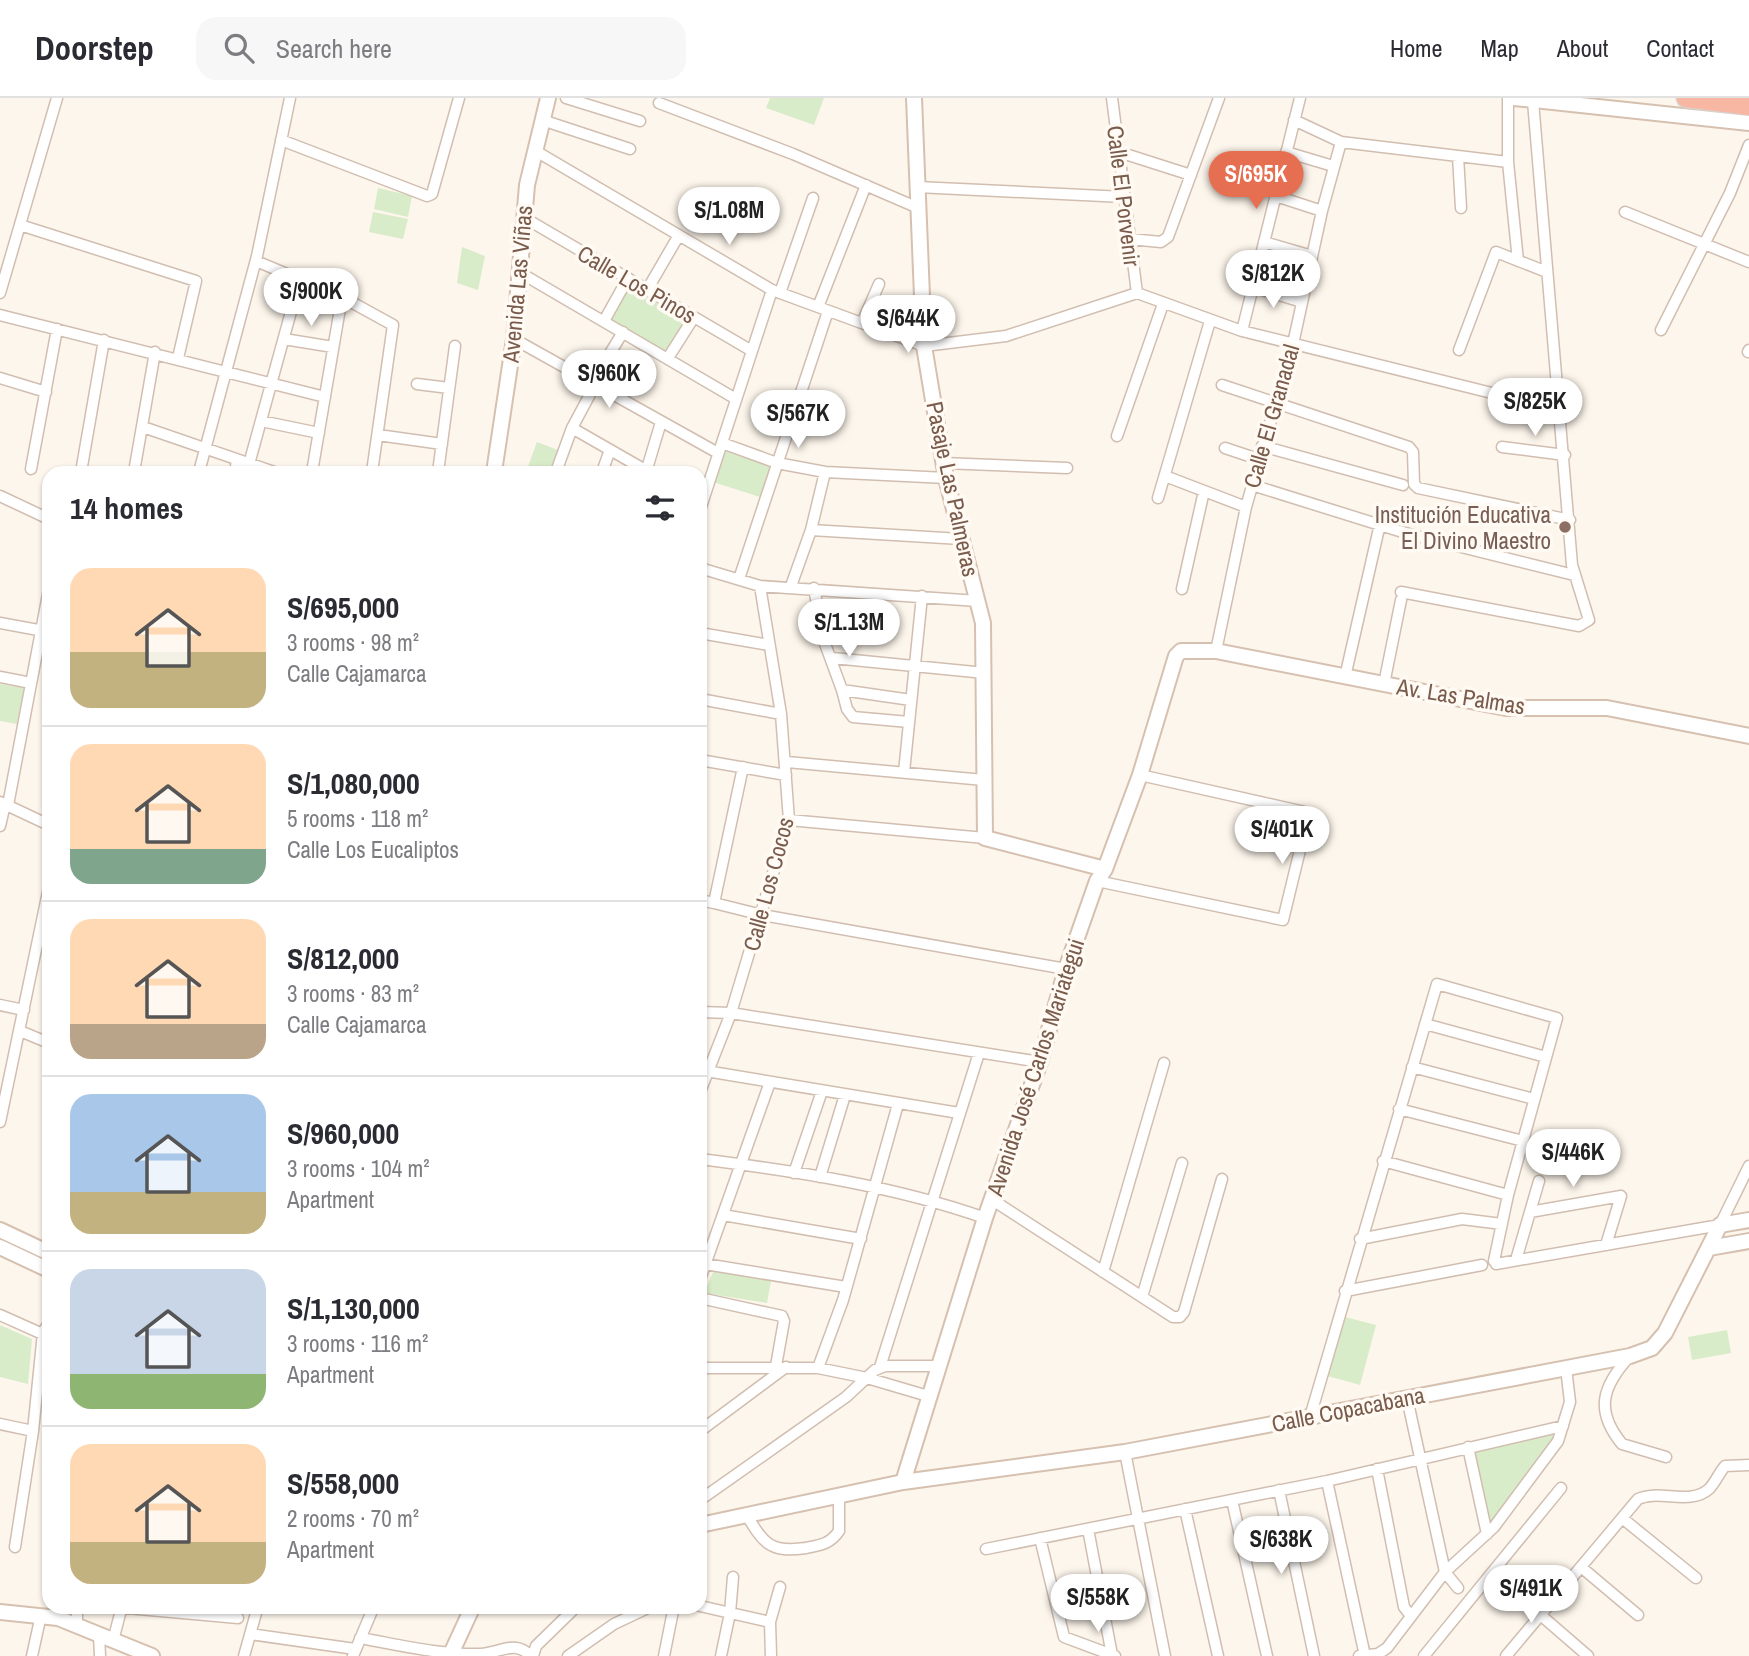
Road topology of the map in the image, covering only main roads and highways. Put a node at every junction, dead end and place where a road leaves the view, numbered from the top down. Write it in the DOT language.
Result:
graph roads {
  1 [pos="1686,98"];
  2 [pos="1749,106"];
  1 -- 2 [label="highway"];
}
